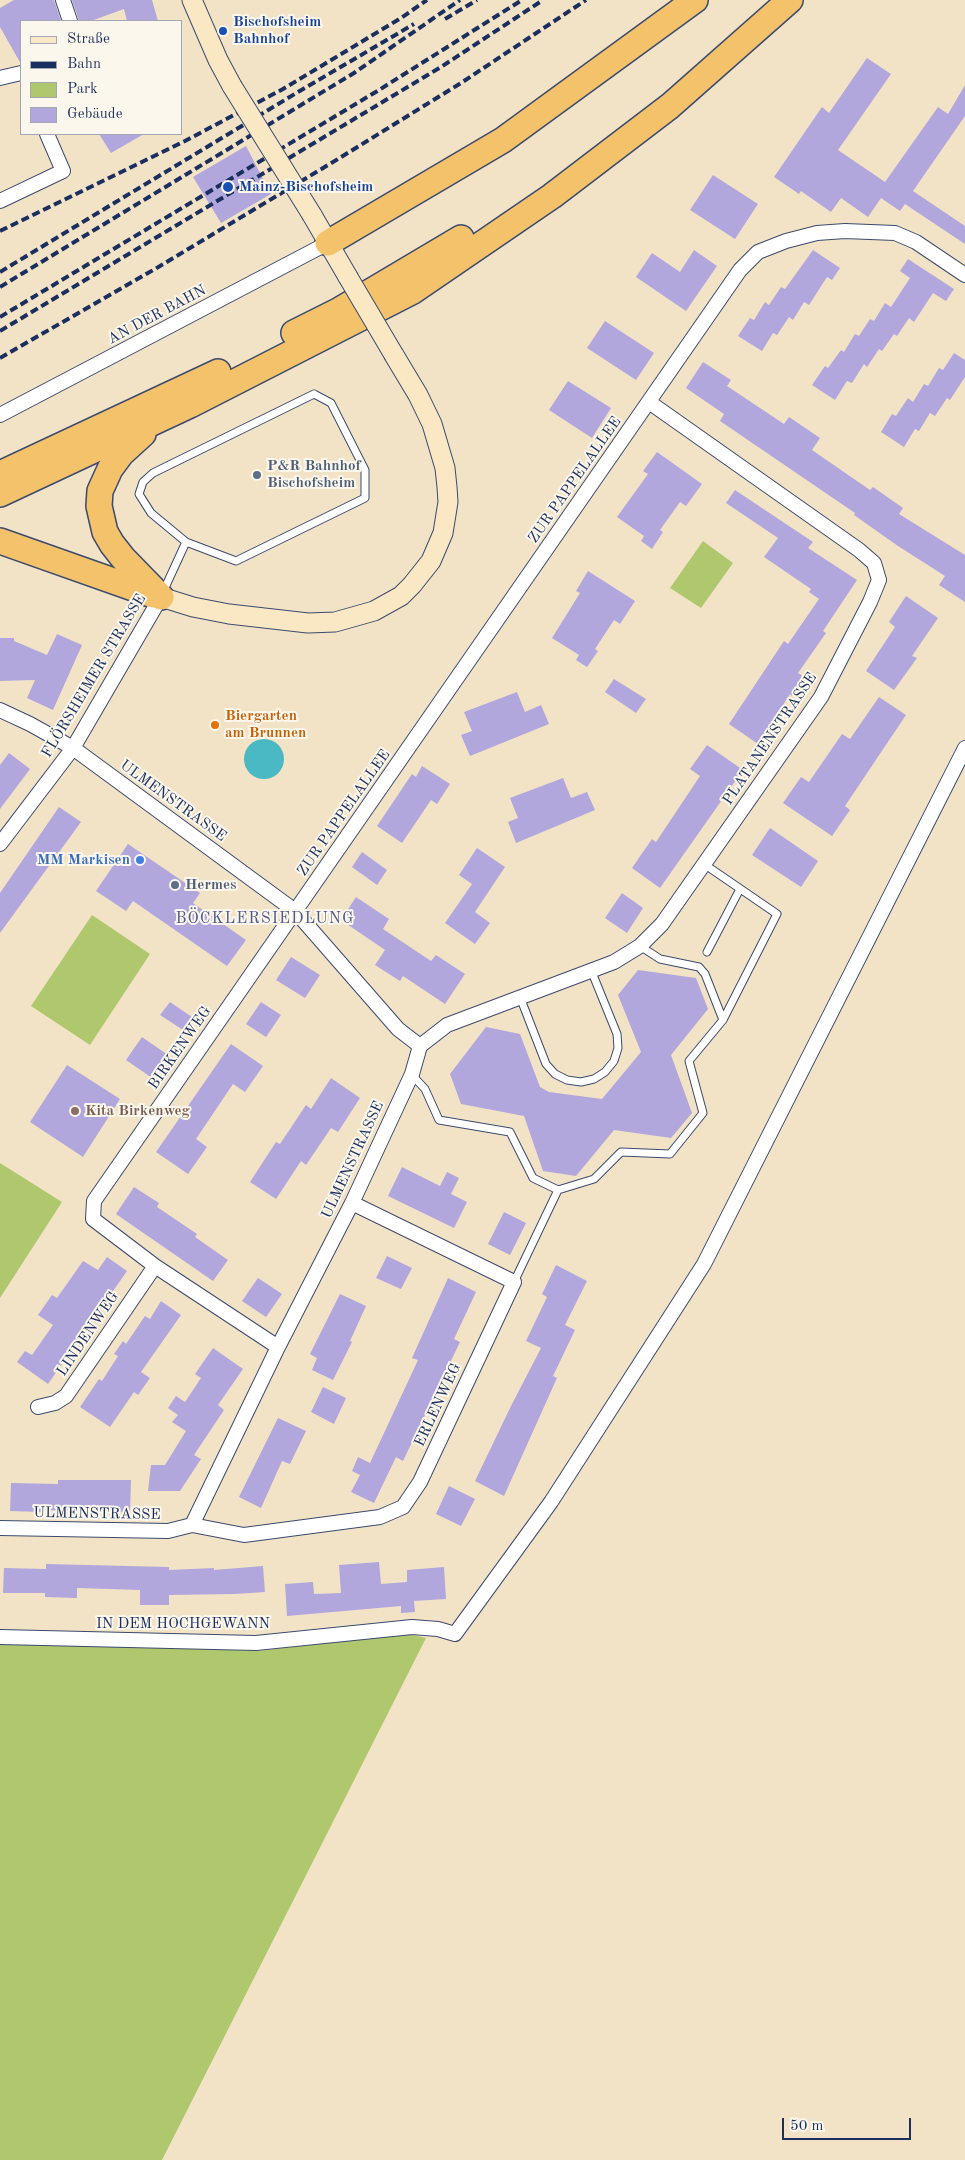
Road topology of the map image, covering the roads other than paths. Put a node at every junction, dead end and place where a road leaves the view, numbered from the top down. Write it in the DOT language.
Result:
graph roads {
  1 [pos="63,0"];
  2 [pos="192,0"];
  3 [pos="695,0"];
  4 [pos="766,0"];
  5 [pos="790,0"];
  6 [pos="70,20"];
  7 [pos="20,74"];
  8 [pos="0,78"];
  9 [pos="47,135"];
  10 [pos="0,201"];
  11 [pos="328,243"];
  12 [pos="965,275"];
  13 [pos="649,402"];
  14 [pos="190,405"];
  15 [pos="0,415"];
  16 [pos="0,474"];
  17 [pos="0,494"];
  18 [pos="0,541"];
  19 [pos="186,542"];
  20 [pos="161,597"];
  21 [pos="0,710"];
  22 [pos="73,748"];
  23 [pos="965,748"];
  24 [pos="0,844"];
  25 [pos="704,864"];
  26 [pos="740,889"];
  27 [pos="295,911"];
  28 [pos="640,946"];
  29 [pos="707,952"];
  30 [pos="591,970"];
  31 [pos="520,997"];
  32 [pos="723,1020"];
  33 [pos="420,1046"];
  34 [pos="412,1074"];
  35 [pos="558,1190"];
  36 [pos="352,1203"];
  37 [pos="155,1266"];
  38 [pos="514,1282"];
  39 [pos="278,1347"];
  40 [pos="38,1407"];
  41 [pos="192,1525"];
  42 [pos="0,1528"];
  43 [pos="0,1637"];
  1 -- 6 [label="street"];
  2 -- 11 [label="street, bridge"];
  3 -- 11 [label="highway"];
  4 -- 16 [label="highway"];
  5 -- 14 [label="highway"];
  7 -- 8 [label="street"];
  9 -- 10 [label="street"];
  11 -- 15 [label="street, AN DER BAHN"];
  11 -- 20 [label="street, bridge"];
  12 -- 13 [label="street, ZUR PAPPELALLEE"];
  13 -- 25 [label="street, PLATANENSTRASSE"];
  13 -- 27 [label="street, ZUR PAPPELALLEE"];
  14 -- 17 [label="highway"];
  14 -- 20 [label="highway"];
  18 -- 20 [label="highway"];
  19 -- 19 [label="lane"];
  19 -- 20 [label="lane"];
  20 -- 22 [label="street, FLÖRSHEIMER STRASSE"];
  21 -- 22 [label="street, ULMENSTRASSE"];
  22 -- 24 [label="street, FLÖRSHEIMER STRASSE"];
  22 -- 27 [label="street, ULMENSTRASSE"];
  23 -- 43 [label="street, IN DEM HOCHGEWANN"];
  25 -- 26 [label="lane"];
  25 -- 28 [label="street, PLATANENSTRASSE"];
  26 -- 29 [label="lane"];
  26 -- 32 [label="lane"];
  27 -- 33 [label="street, ULMENSTRASSE"];
  27 -- 37 [label="street, BIRKENWEG"];
  28 -- 30 [label="street, PLATANENSTRASSE"];
  28 -- 32 [label="lane"];
  30 -- 31 [label="street, PLATANENSTRASSE"];
  30 -- 31 [label="lane"];
  31 -- 33 [label="street, PLATANENSTRASSE"];
  32 -- 35 [label="lane"];
  33 -- 34 [label="street, ULMENSTRASSE"];
  34 -- 35 [label="lane"];
  34 -- 36 [label="street, ULMENSTRASSE"];
  35 -- 38 [label="lane"];
  36 -- 38 [label="street"];
  36 -- 39 [label="street, ULMENSTRASSE"];
  37 -- 39 [label="street, BIRKENWEG"];
  37 -- 40 [label="street, LINDENWEG"];
  38 -- 41 [label="street, ERLENWEG"];
  39 -- 41 [label="street, ULMENSTRASSE"];
  41 -- 42 [label="street, ULMENSTRASSE"];
}
